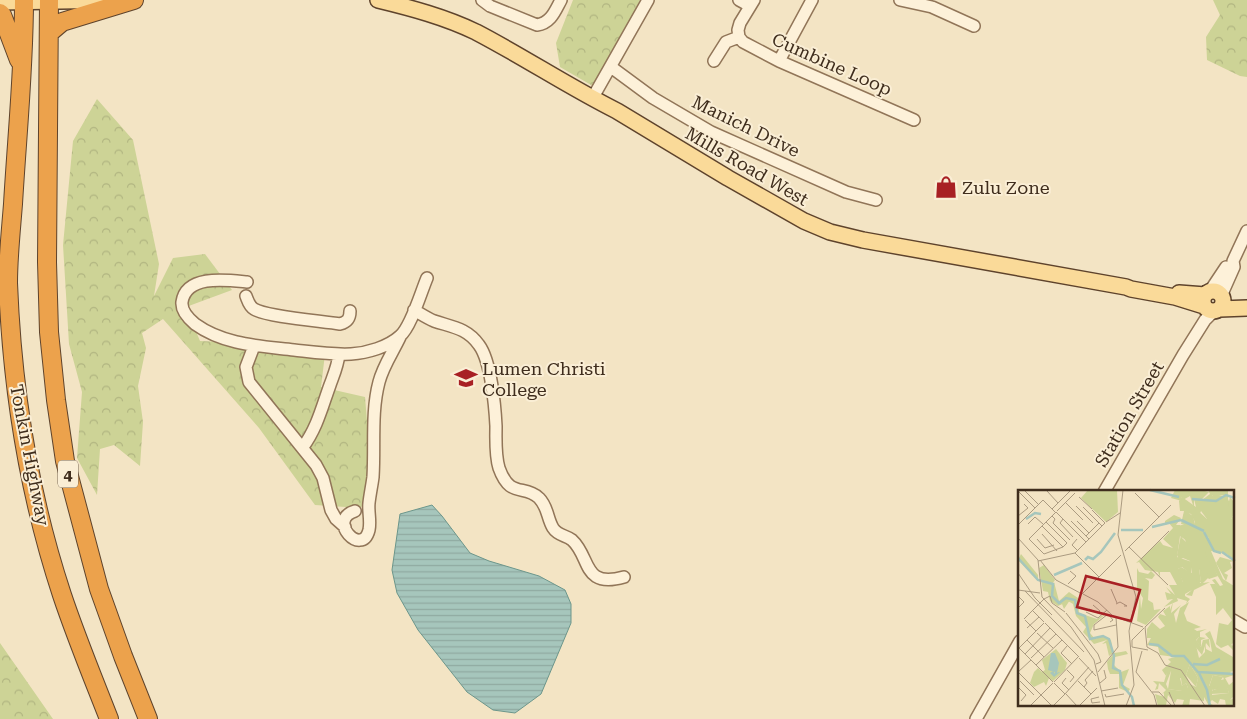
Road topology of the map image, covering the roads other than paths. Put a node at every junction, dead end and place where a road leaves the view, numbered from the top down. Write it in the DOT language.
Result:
graph roads {
  1 [pos="121,0"];
  2 [pos="134,0"];
  3 [pos="378,0"];
  4 [pos="482,0"];
  5 [pos="561,0"];
  6 [pos="648,0"];
  7 [pos="739,0"];
  8 [pos="812,0"];
  9 [pos="900,0"];
  10 [pos="24,1"];
  11 [pos="49,1"];
  12 [pos="0,2"];
  13 [pos="752,3"];
  14 [pos="0,13"];
  15 [pos="974,26"];
  16 [pos="49,33"];
  17 [pos="739,37"];
  18 [pos="714,61"];
  19 [pos="779,61"];
  20 [pos="611,66"];
  21 [pos="22,67"];
  22 [pos="592,99"];
  23 [pos="914,120"];
  24 [pos="876,200"];
  25 [pos="1247,231"];
  26 [pos="427,278"];
  27 [pos="248,282"];
  28 [pos="246,296"];
  29 [pos="1213,301"];
  30 [pos="1247,302"];
  31 [pos="1247,308"];
  32 [pos="414,310"];
  33 [pos="350,311"];
  34 [pos="401,336"];
  35 [pos="254,346"];
  36 [pos="339,354"];
  37 [pos="303,447"];
  38 [pos="1105,490"];
  39 [pos="355,511"];
  40 [pos="345,527"];
  41 [pos="624,577"];
  42 [pos="1234,621"];
  43 [pos="1245,627"];
  44 [pos="1018,645"];
  45 [pos="109,719"];
  46 [pos="148,719"];
  47 [pos="976,719"];
  1 -- 11 [label="main road"];
  2 -- 16 [label="highway"];
  3 -- 22 [label="main road, Mills Road West"];
  4 -- 5 [label="street"];
  6 -- 20 [label="street"];
  7 -- 13 [label="street"];
  8 -- 19 [label="street"];
  9 -- 15 [label="street"];
  10 -- 11 [label="main road"];
  10 -- 12 [label="main road"];
  10 -- 21 [label="highway, Tonkin Highway / 4"];
  11 -- 16 [label="highway, Tonkin Highway / 4"];
  13 -- 17 [label="street"];
  14 -- 21 [label="highway"];
  16 -- 46 [label="highway, Tonkin Highway / 4"];
  17 -- 18 [label="street"];
  17 -- 19 [label="street, Cumbine Loop"];
  19 -- 23 [label="street, Cumbine Loop"];
  20 -- 22 [label="street"];
  20 -- 24 [label="street, Manich Drive"];
  21 -- 45 [label="highway, Tonkin Highway / 4"];
  22 -- 29 [label="main road, Mills Road West"];
  25 -- 29 [label="street, Station Street"];
  26 -- 32 [label="street"];
  27 -- 35 [label="street"];
  28 -- 33 [label="street"];
  29 -- 30 [label="main road, Mills Road West"];
  29 -- 31 [label="main road, Mills Road West"];
  29 -- 38 [label="street, Station Street"];
  32 -- 34 [label="street"];
  32 -- 41 [label="street"];
  34 -- 36 [label="street"];
  34 -- 40 [label="street"];
  35 -- 36 [label="street"];
  35 -- 37 [label="street"];
  36 -- 37 [label="street"];
  37 -- 40 [label="street"];
  39 -- 40 [label="street"];
  42 -- 43 [label="street"];
  44 -- 47 [label="street"];
}
